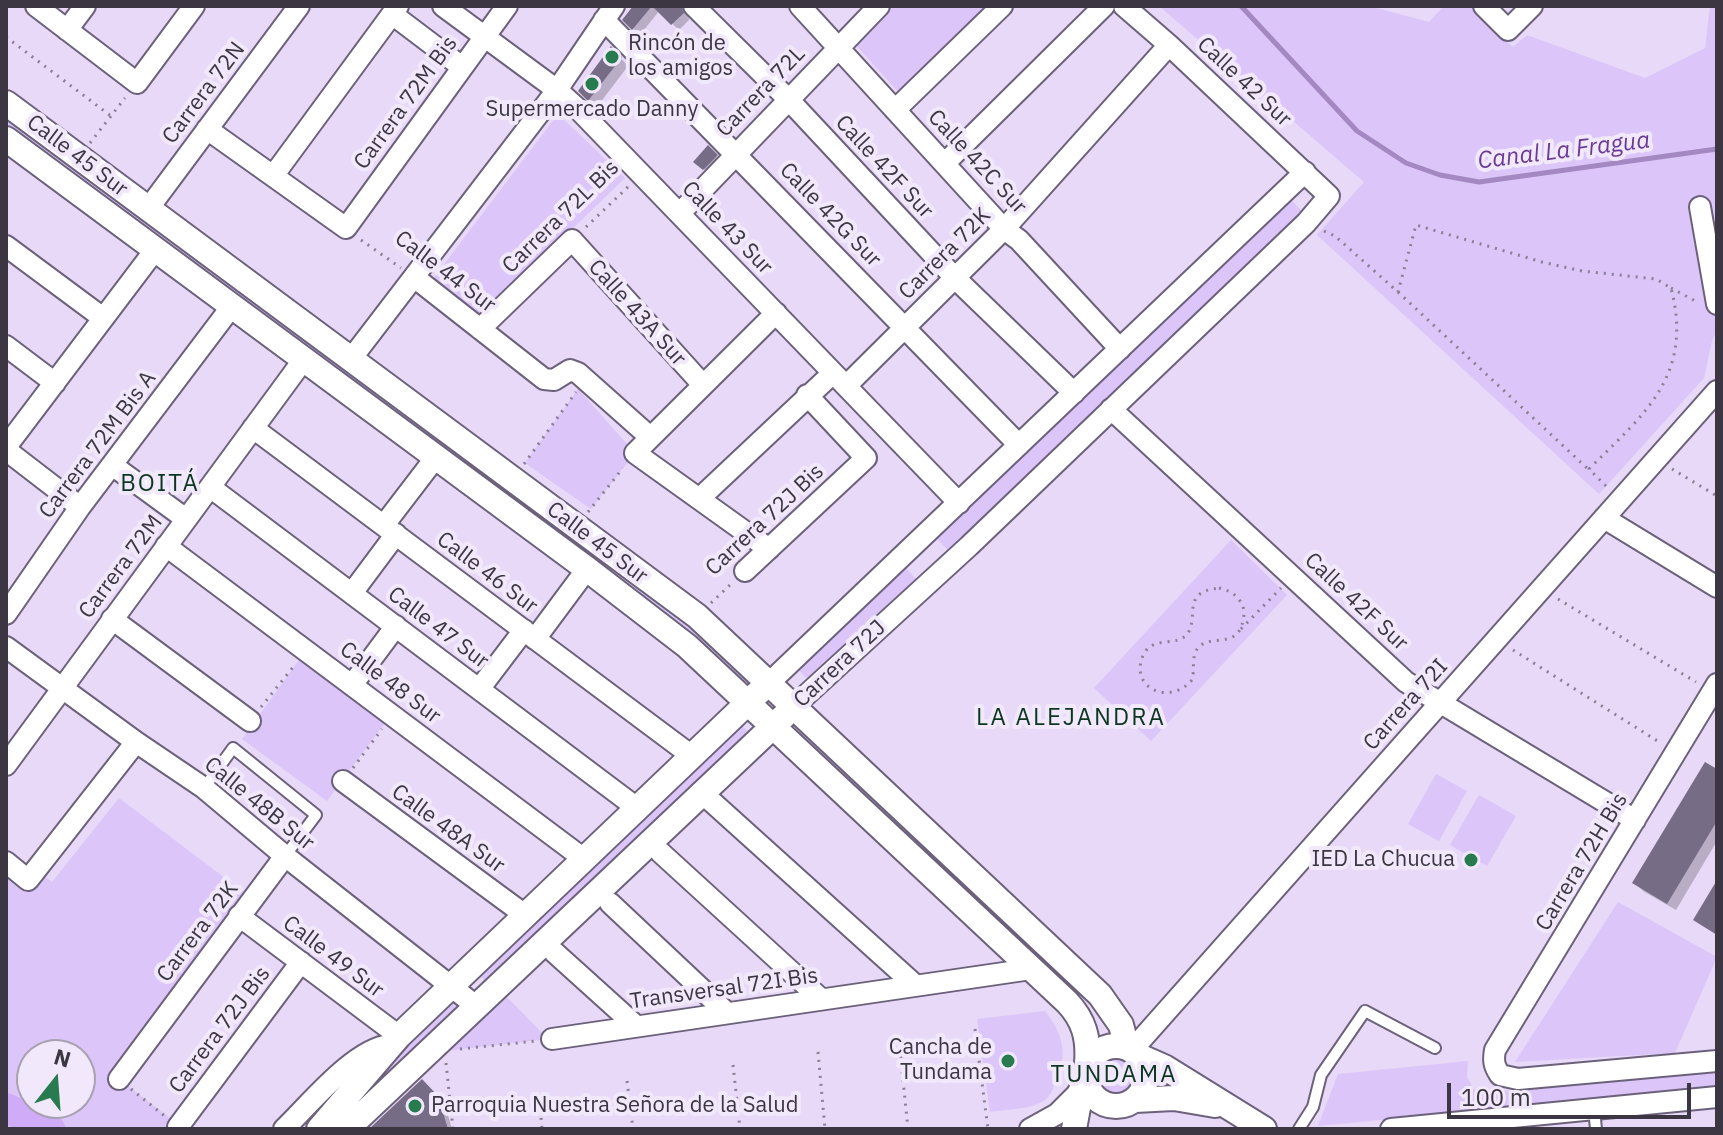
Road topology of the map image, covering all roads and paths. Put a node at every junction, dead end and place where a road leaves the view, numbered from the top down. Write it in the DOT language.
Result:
graph roads {
  1 [pos="36,6"];
  2 [pos="85,6"];
  3 [pos="194,6"];
  4 [pos="299,6"];
  5 [pos="443,6"];
  6 [pos="507,6"];
  7 [pos="694,6"];
  8 [pos="800,6"];
  9 [pos="879,6"];
  10 [pos="1002,6"];
  11 [pos="1104,6"];
  12 [pos="1124,6"];
  13 [pos="1484,6"];
  14 [pos="1532,6"];
  15 [pos="395,10"];
  16 [pos="609,13"];
  17 [pos="67,30"];
  18 [pos="483,36"];
  19 [pos="6,37"];
  20 [pos="1169,45"];
  21 [pos="837,48"];
  22 [pos="462,67"];
  23 [pos="137,83"];
  24 [pos="557,90"];
  25 [pos="788,99"];
  26 [pos="6,103"];
  27 [pos="895,110"];
  28 [pos="111,116"];
  29 [pos="207,129"];
  30 [pos="6,139"];
  31 [pos="736,153"];
  32 [pos="79,157"];
  33 [pos="945,163"];
  34 [pos="1305,172"];
  35 [pos="641,174"];
  36 [pos="273,176"];
  37 [pos="1329,196"];
  38 [pos="1700,207"];
  39 [pos="148,209"];
  40 [pos="680,213"];
  41 [pos="1306,223"];
  42 [pos="346,228"];
  43 [pos="1004,229"];
  44 [pos="572,240"];
  45 [pos="6,246"];
  46 [pos="155,250"];
  47 [pos="414,277"];
  48 [pos="956,279"];
  49 [pos="1671,288"];
  50 [pos="1398,292"];
  51 [pos="1711,305"];
  52 [pos="232,306"];
  53 [pos="776,313"];
  54 [pos="103,318"];
  55 [pos="905,328"];
  56 [pos="480,329"];
  57 [pos="6,346"];
  58 [pos="1120,349"];
  59 [pos="304,359"];
  60 [pos="351,359"];
  61 [pos="840,379"];
  62 [pos="584,380"];
  63 [pos="55,383"];
  64 [pos="703,385"];
  65 [pos="1717,391"];
  66 [pos="1074,393"];
  67 [pos="807,395"];
  68 [pos="1111,409"];
  69 [pos="253,428"];
  70 [pos="650,437"];
  71 [pos="1019,445"];
  72 [pos="6,449"];
  73 [pos="635,453"];
  74 [pos="436,457"];
  75 [pos="1656,460"];
  76 [pos="112,465"];
  77 [pos="1589,469"];
  78 [pos="513,480"];
  79 [pos="210,487"];
  80 [pos="1717,496"];
  81 [pos="700,498"];
  82 [pos="1620,499"];
  83 [pos="959,503"];
  84 [pos="80,507"];
  85 [pos="1604,518"];
  86 [pos="186,519"];
  87 [pos="577,527"];
  88 [pos="390,530"];
  89 [pos="166,546"];
  90 [pos="913,547"];
  91 [pos="769,549"];
  92 [pos="587,569"];
  93 [pos="745,571"];
  94 [pos="937,575"];
  95 [pos="1283,586"];
  96 [pos="1717,587"];
  97 [pos="1542,589"];
  98 [pos="352,593"];
  99 [pos="6,614"];
  100 [pos="697,616"];
  101 [pos="112,619"];
  102 [pos="396,626"];
  103 [pos="529,634"];
  104 [pos="1236,634"];
  105 [pos="1496,640"];
  106 [pos="6,647"];
  107 [pos="306,651"];
  108 [pos="768,684"];
  109 [pos="352,685"];
  110 [pos="63,687"];
  111 [pos="480,688"];
  112 [pos="1715,688"];
  113 [pos="748,702"];
  114 [pos="1440,703"];
  115 [pos="792,708"];
  116 [pos="250,721"];
  117 [pos="772,726"];
  118 [pos="136,742"];
  119 [pos="1676,753"];
  120 [pos="692,756"];
  121 [pos="6,765"];
  122 [pos="343,781"];
  123 [pos="204,788"];
  124 [pos="701,792"];
  125 [pos="637,808"];
  126 [pos="1635,820"];
  127 [pos="660,852"];
  128 [pos="285,856"];
  129 [pos="584,859"];
  130 [pos="6,862"];
  131 [pos="610,903"];
  132 [pos="525,915"];
  133 [pos="239,916"];
  134 [pos="554,952"];
  135 [pos="301,962"];
  136 [pos="1031,969"];
  137 [pos="451,985"];
  138 [pos="915,985"];
  139 [pos="821,999"];
  140 [pos="476,1006"];
  141 [pos="727,1013"];
  142 [pos="636,1026"];
  143 [pos="975,1029"];
  144 [pos="552,1039"];
  145 [pos="394,1040"];
  146 [pos="899,1040"];
  147 [pos="1435,1048"];
  148 [pos="460,1049"];
  149 [pos="1133,1051"];
  150 [pos="435,1052"];
  151 [pos="818,1052"];
  152 [pos="1717,1061"];
  153 [pos="733,1065"];
  154 [pos="1085,1076"];
  155 [pos="119,1079"];
  156 [pos="627,1081"];
  157 [pos="539,1094"];
  158 [pos="1717,1097"];
  159 [pos="1130,1102"];
  160 [pos="1232,1111"];
  161 [pos="1595,1119"];
  162 [pos="178,1127"];
  163 [pos="1404,1128"];
  164 [pos="284,1129"];
  165 [pos="319,1129"];
  166 [pos="347,1129"];
  167 [pos="453,1129"];
  168 [pos="542,1129"];
  169 [pos="633,1129"];
  170 [pos="740,1129"];
  171 [pos="825,1129"];
  172 [pos="908,1129"];
  173 [pos="988,1129"];
  174 [pos="1030,1129"];
  175 [pos="1074,1129"];
  176 [pos="1107,1129"];
  177 [pos="1264,1129"];
  178 [pos="1299,1129"];
  1 -- 17 [label="street"];
  2 -- 17 [label="street"];
  3 -- 23 [label="street"];
  4 -- 29 [label="street, Carrera 72N"];
  5 -- 18 [label="street, Calle 43 Sur"];
  6 -- 18 [label="street, Carrera 72M Bis"];
  7 -- 25 [label="street, Calle 42F Sur"];
  8 -- 21 [label="street, Calle 42C Sur"];
  9 -- 21 [label="street, Carrera 72L"];
  10 -- 27 [label="street"];
  11 -- 33 [label="street"];
  12 -- 20 [label="street, Calle 42 Sur"];
  13 -- 14 [label="street"];
  15 -- 22 [label="street"];
  15 -- 36 [label="street"];
  16 -- 24 [label="street"];
  16 -- 31 [label="street, Calle 42G Sur"];
  17 -- 23 [label="street"];
  18 -- 22 [label="street, Carrera 72M Bis"];
  18 -- 24 [label="street, Calle 43 Sur"];
  19 -- 28 [label="path"];
  20 -- 34 [label="street, Calle 42 Sur"];
  20 -- 43 [label="street, Carrera 72K"];
  21 -- 25 [label="street, Carrera 72L"];
  21 -- 27 [label="street, Calle 42C Sur"];
  22 -- 42 [label="street, Carrera 72M Bis"];
  23 -- 28 [label="path"];
  24 -- 35 [label="street, Calle 43 Sur"];
  24 -- 47 [label="street"];
  25 -- 31 [label="street, Carrera 72L"];
  25 -- 48 [label="street, Calle 42F Sur"];
  26 -- 32 [label="street, Calle 45 Sur"];
  27 -- 33 [label="street, Calle 42C Sur"];
  28 -- 32 [label="path"];
  29 -- 36 [label="street"];
  29 -- 39 [label="street, Carrera 72N"];
  30 -- 46 [label="street, Calle 45 Sur"];
  31 -- 40 [label="street, Carrera 72L"];
  31 -- 55 [label="street, Calle 42G Sur"];
  32 -- 39 [label="street, Calle 45 Sur"];
  33 -- 43 [label="street, Calle 42C Sur"];
  34 -- 37 [label="street, Calle 42 Sur"];
  34 -- 58 [label="street, Carrera 72J"];
  35 -- 40 [label="street, Calle 43 Sur"];
  35 -- 44 [label="path, Carrera 72L Bis"];
  36 -- 42 [label="street"];
  37 -- 41 [label="street, Carrera 72J"];
  38 -- 51 [label="street"];
  39 -- 60 [label="street, Calle 45 Sur"];
  40 -- 53 [label="street, Calle 43 Sur"];
  41 -- 50 [label="path"];
  41 -- 68 [label="street, Carrera 72J"];
  42 -- 47 [label="path, Calle 44 Sur"];
  43 -- 48 [label="street, Carrera 72K"];
  43 -- 58 [label="street, Calle 42C Sur"];
  44 -- 56 [label="street, Carrera 72L Bis"];
  44 -- 64 [label="street, Calle 43A Sur"];
  45 -- 54 [label="street"];
  46 -- 52 [label="street, Calle 45 Sur"];
  46 -- 54 [label="street"];
  47 -- 56 [label="street, Calle 44 Sur"];
  47 -- 60 [label="street"];
  48 -- 55 [label="street, Carrera 72K"];
  48 -- 66 [label="street, Calle 42F Sur"];
  49 -- 50 [label="path"];
  49 -- 51 [label="path"];
  49 -- 77 [label="path"];
  50 -- 77 [label="path"];
  52 -- 59 [label="street, Calle 45 Sur"];
  52 -- 76 [label="street, Carrera 72M Bis A"];
  53 -- 61 [label="street, Calle 43 Sur"];
  53 -- 64 [label="street"];
  54 -- 63 [label="street"];
  55 -- 61 [label="street, Carrera 72K"];
  55 -- 71 [label="street, Calle 42G Sur"];
  56 -- 62 [label="street, Calle 44 Sur"];
  57 -- 63 [label="street"];
  58 -- 66 [label="street, Carrera 72J"];
  59 -- 69 [label="street, Carrera 72M"];
  59 -- 74 [label="street, Calle 45 Sur"];
  60 -- 78 [label="street, Calle 45 Sur"];
  61 -- 67 [label="street, Carrera 72K"];
  61 -- 83 [label="street, Calle 43 Sur"];
  62 -- 70 [label="street"];
  62 -- 78 [label="path"];
  63 -- 72 [label="street"];
  64 -- 70 [label="street"];
  65 -- 75 [label="street, Carrera 72I"];
  66 -- 71 [label="street, Carrera 72J"];
  67 -- 81 [label="street, Carrera 72K"];
  67 -- 91 [label="street, Carrera 72J Bis"];
  68 -- 94 [label="street, Carrera 72J"];
  68 -- 114 [label="street, Calle 42F Sur"];
  69 -- 79 [label="street, Carrera 72M"];
  69 -- 88 [label="street, Calle 46 Sur"];
  70 -- 73 [label="street"];
  71 -- 83 [label="street, Carrera 72J"];
  72 -- 84 [label="street"];
  73 -- 81 [label="street"];
  73 -- 87 [label="path"];
  74 -- 88 [label="street"];
  74 -- 92 [label="street, Calle 45 Sur"];
  75 -- 80 [label="path"];
  75 -- 82 [label="street, Carrera 72I"];
  76 -- 84 [label="street, Carrera 72M Bis A"];
  76 -- 86 [label="street"];
  77 -- 82 [label="path"];
  78 -- 87 [label="street, Calle 45 Sur"];
  79 -- 86 [label="street, Carrera 72M"];
  79 -- 98 [label="street, Calle 47 Sur"];
  81 -- 91 [label="street"];
  82 -- 85 [label="street, Carrera 72I"];
  83 -- 90 [label="street, Carrera 72J"];
  84 -- 99 [label="street, Carrera 72M Bis A"];
  85 -- 96 [label="street"];
  85 -- 97 [label="street, Carrera 72I"];
  86 -- 89 [label="street, Carrera 72M"];
  87 -- 100 [label="street, Calle 45 Sur"];
  88 -- 98 [label="street"];
  88 -- 103 [label="street, Calle 46 Sur"];
  89 -- 101 [label="street, Carrera 72M"];
  89 -- 107 [label="street, Calle 48 Sur"];
  90 -- 94 [label="street"];
  90 -- 108 [label="street, Carrera 72J"];
  91 -- 93 [label="street, Carrera 72J Bis"];
  92 -- 103 [label="street"];
  92 -- 113 [label="street, Calle 45 Sur"];
  93 -- 100 [label="path, Carrera 72J Bis"];
  94 -- 115 [label="street, Carrera 72J"];
  95 -- 104 [label="path"];
  97 -- 105 [label="street, Carrera 72I"];
  97 -- 112 [label="path"];
  98 -- 102 [label="street, Calle 47 Sur"];
  100 -- 108 [label="street, Calle 45 Sur"];
  101 -- 110 [label="street, Carrera 72M"];
  101 -- 116 [label="street"];
  102 -- 109 [label="street"];
  102 -- 111 [label="street, Calle 47 Sur"];
  103 -- 111 [label="street"];
  103 -- 120 [label="street, Calle 46 Sur"];
  104 -- 104 [label="path"];
  105 -- 114 [label="street, Carrera 72I"];
  105 -- 119 [label="path"];
  106 -- 110 [label="street, Calle 48B Sur"];
  107 -- 109 [label="street, Calle 48 Sur"];
  107 -- 116 [label="path"];
  108 -- 113 [label="street, Carrera 72J"];
  108 -- 115 [label="street, Calle 45 Sur"];
  109 -- 129 [label="street, Calle 48 Sur"];
  110 -- 118 [label="street, Calle 48B Sur"];
  110 -- 121 [label="street, Carrera 72M"];
  111 -- 125 [label="street, Calle 47 Sur"];
  112 -- 119 [label="street, Carrera 72H Bis"];
  113 -- 117 [label="street, Calle 45 Sur"];
  113 -- 120 [label="street, Carrera 72J"];
  114 -- 126 [label="street, Calle 42F Sur"];
  114 -- 149 [label="street, Carrera 72I"];
  115 -- 117 [label="street, Carrera 72J"];
  115 -- 149 [label="street, Calle 45 Sur"];
  117 -- 124 [label="street, Carrera 72J"];
  117 -- 136 [label="street, Calle 45 Sur"];
  118 -- 123 [label="street, Calle 48B Sur"];
  118 -- 130 [label="street"];
  119 -- 126 [label="street, Carrera 72H Bis"];
  120 -- 125 [label="street, Carrera 72J"];
  122 -- 132 [label="street, Calle 48A Sur"];
  123 -- 128 [label="street, Calle 48B Sur"];
  123 -- 128 [label="lane, Carrera 72K"];
  124 -- 138 [label="street"];
  124 -- 140 [label="street, Carrera 72J"];
  125 -- 129 [label="street, Carrera 72J"];
  126 -- 152 [label="street, Carrera 72H Bis"];
  127 -- 139 [label="street"];
  128 -- 133 [label="street, Carrera 72K"];
  128 -- 137 [label="street, Calle 48B Sur"];
  129 -- 132 [label="street, Carrera 72J"];
  131 -- 141 [label="street"];
  132 -- 137 [label="street, Carrera 72J"];
  133 -- 135 [label="street, Calle 49 Sur"];
  133 -- 155 [label="street, Carrera 72K"];
  134 -- 142 [label="street"];
  135 -- 145 [label="street, Calle 49 Sur"];
  135 -- 162 [label="street, Carrera 72J Bis"];
  136 -- 138 [label="street, Transversal 72I Bis"];
  136 -- 154 [label="street, Calle 45 Sur"];
  137 -- 140 [label="street, Calle 48B Sur"];
  137 -- 145 [label="street, Carrera 72J"];
  138 -- 139 [label="street, Transversal 72I Bis"];
  139 -- 141 [label="street, Transversal 72I Bis"];
  140 -- 150 [label="street, Carrera 72J"];
  141 -- 142 [label="street, Transversal 72I Bis"];
  142 -- 144 [label="street, Transversal 72I Bis"];
  143 -- 173 [label="path"];
  144 -- 148 [label="path"];
  145 -- 164 [label="street, Carrera 72J"];
  145 -- 165 [label="street, Carrera 72J"];
  146 -- 172 [label="path"];
  147 -- 178 [label="lane"];
  149 -- 154 [label="street"];
  149 -- 159 [label="street"];
  149 -- 160 [label="street"];
  150 -- 166 [label="street, Carrera 72J"];
  150 -- 167 [label="path"];
  151 -- 171 [label="path"];
  153 -- 170 [label="path"];
  154 -- 159 [label="street"];
  154 -- 174 [label="street"];
  154 -- 175 [label="street, Calle 45 Sur"];
  155 -- 162 [label="path"];
  156 -- 169 [label="path"];
  157 -- 168 [label="path"];
  158 -- 161 [label="street"];
  159 -- 160 [label="street"];
  159 -- 176 [label="street"];
  160 -- 177 [label="street"];
  161 -- 163 [label="street"];
}
